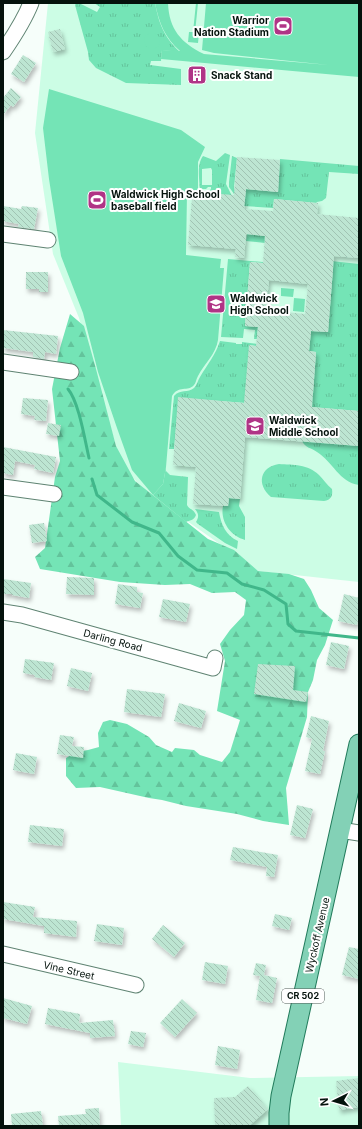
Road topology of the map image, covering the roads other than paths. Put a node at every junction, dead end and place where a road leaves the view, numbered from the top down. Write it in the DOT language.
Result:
graph roads {
  1 [pos="31,3"];
  2 [pos="3,52"];
  3 [pos="3,234"];
  4 [pos="48,240"];
  5 [pos="3,362"];
  6 [pos="71,372"];
  7 [pos="3,487"];
  8 [pos="54,494"];
  9 [pos="3,612"];
  10 [pos="215,658"];
  11 [pos="359,744"];
  12 [pos="340,830"];
  13 [pos="359,833"];
  14 [pos="3,954"];
  15 [pos="136,985"];
  16 [pos="279,1126"];
  1 -- 2 [label="street"];
  3 -- 4 [label="street"];
  5 -- 6 [label="street"];
  7 -- 8 [label="street"];
  9 -- 10 [label="street, Darling Road"];
  11 -- 12 [label="main road, Wyckoff Avenue / CR 502"];
  12 -- 13 [label="street"];
  12 -- 16 [label="main road, Wyckoff Avenue / CR 502"];
  14 -- 15 [label="street, Vine Street"];
}
